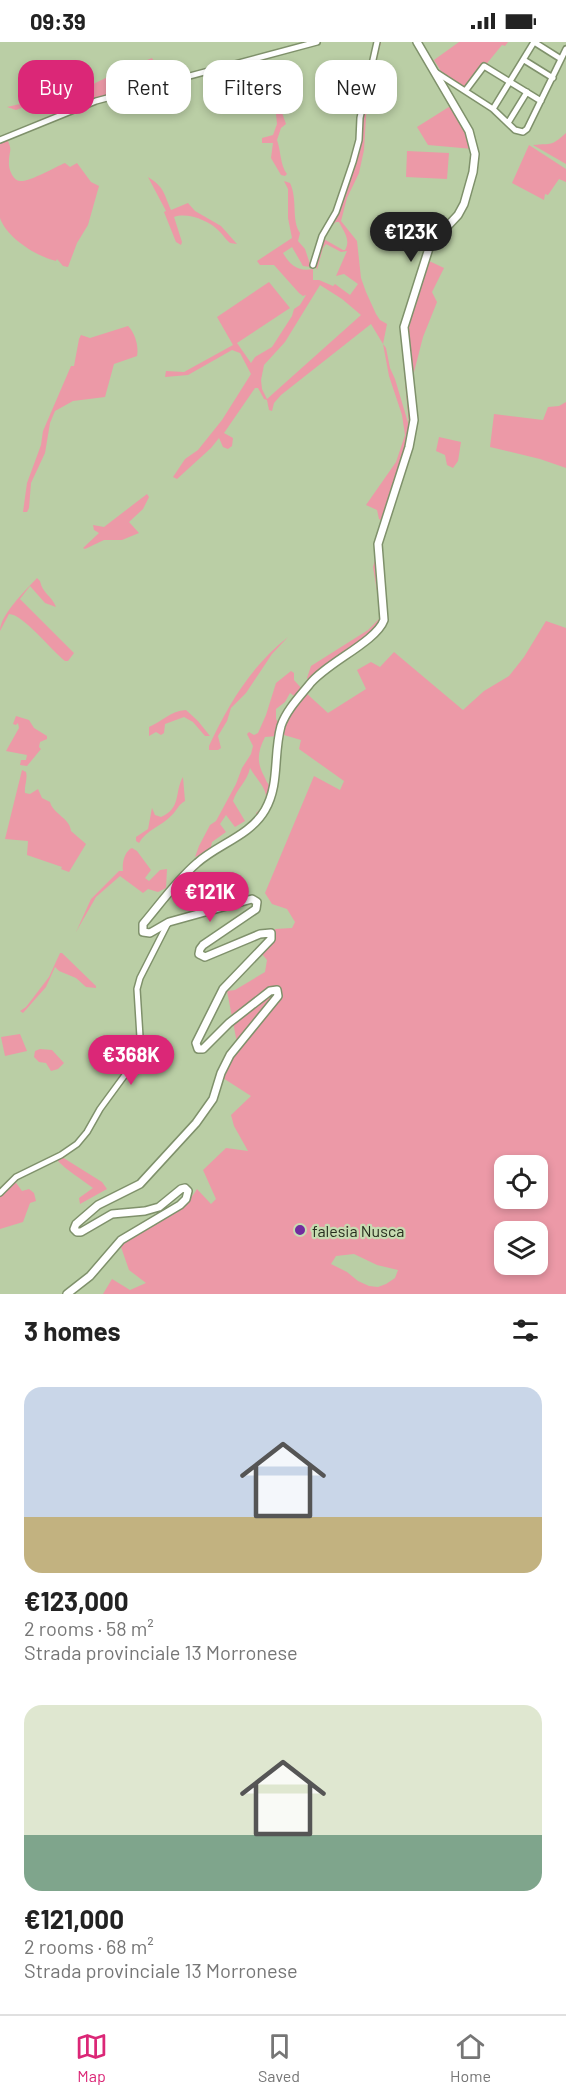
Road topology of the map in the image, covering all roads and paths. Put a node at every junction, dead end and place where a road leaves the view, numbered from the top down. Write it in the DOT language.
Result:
graph roads {
  1 [pos="317,42"];
  2 [pos="377,42"];
  3 [pos="417,42"];
  4 [pos="534,42"];
  5 [pos="566,49"];
  6 [pos="561,59"];
  7 [pos="524,60"];
  8 [pos="432,70"];
  9 [pos="553,78"];
  10 [pos="510,82"];
  11 [pos="466,90"];
  12 [pos="527,92"];
  13 [pos="541,101"];
  14 [pos="493,109"];
  15 [pos="508,123"];
  16 [pos="0,140"];
  17 [pos="313,265"];
  18 [pos="169,922"];
  19 [pos="0,1193"];
  20 [pos="68,1294"];
  1 -- 16 [label="street"];
  2 -- 17 [label="street"];
  3 -- 8 [label="main road"];
  4 -- 6 [label="street"];
  4 -- 7 [label="street"];
  5 -- 6 [label="street"];
  6 -- 9 [label="street"];
  7 -- 9 [label="street"];
  7 -- 10 [label="street"];
  8 -- 11 [label="street"];
  8 -- 18 [label="main road"];
  9 -- 13 [label="street"];
  10 -- 11 [label="street"];
  10 -- 12 [label="street"];
  10 -- 14 [label="street"];
  11 -- 14 [label="street"];
  12 -- 13 [label="street"];
  12 -- 15 [label="street"];
  13 -- 15 [label="street"];
  14 -- 15 [label="street"];
  18 -- 19 [label="street"];
  18 -- 20 [label="main road"];
}
